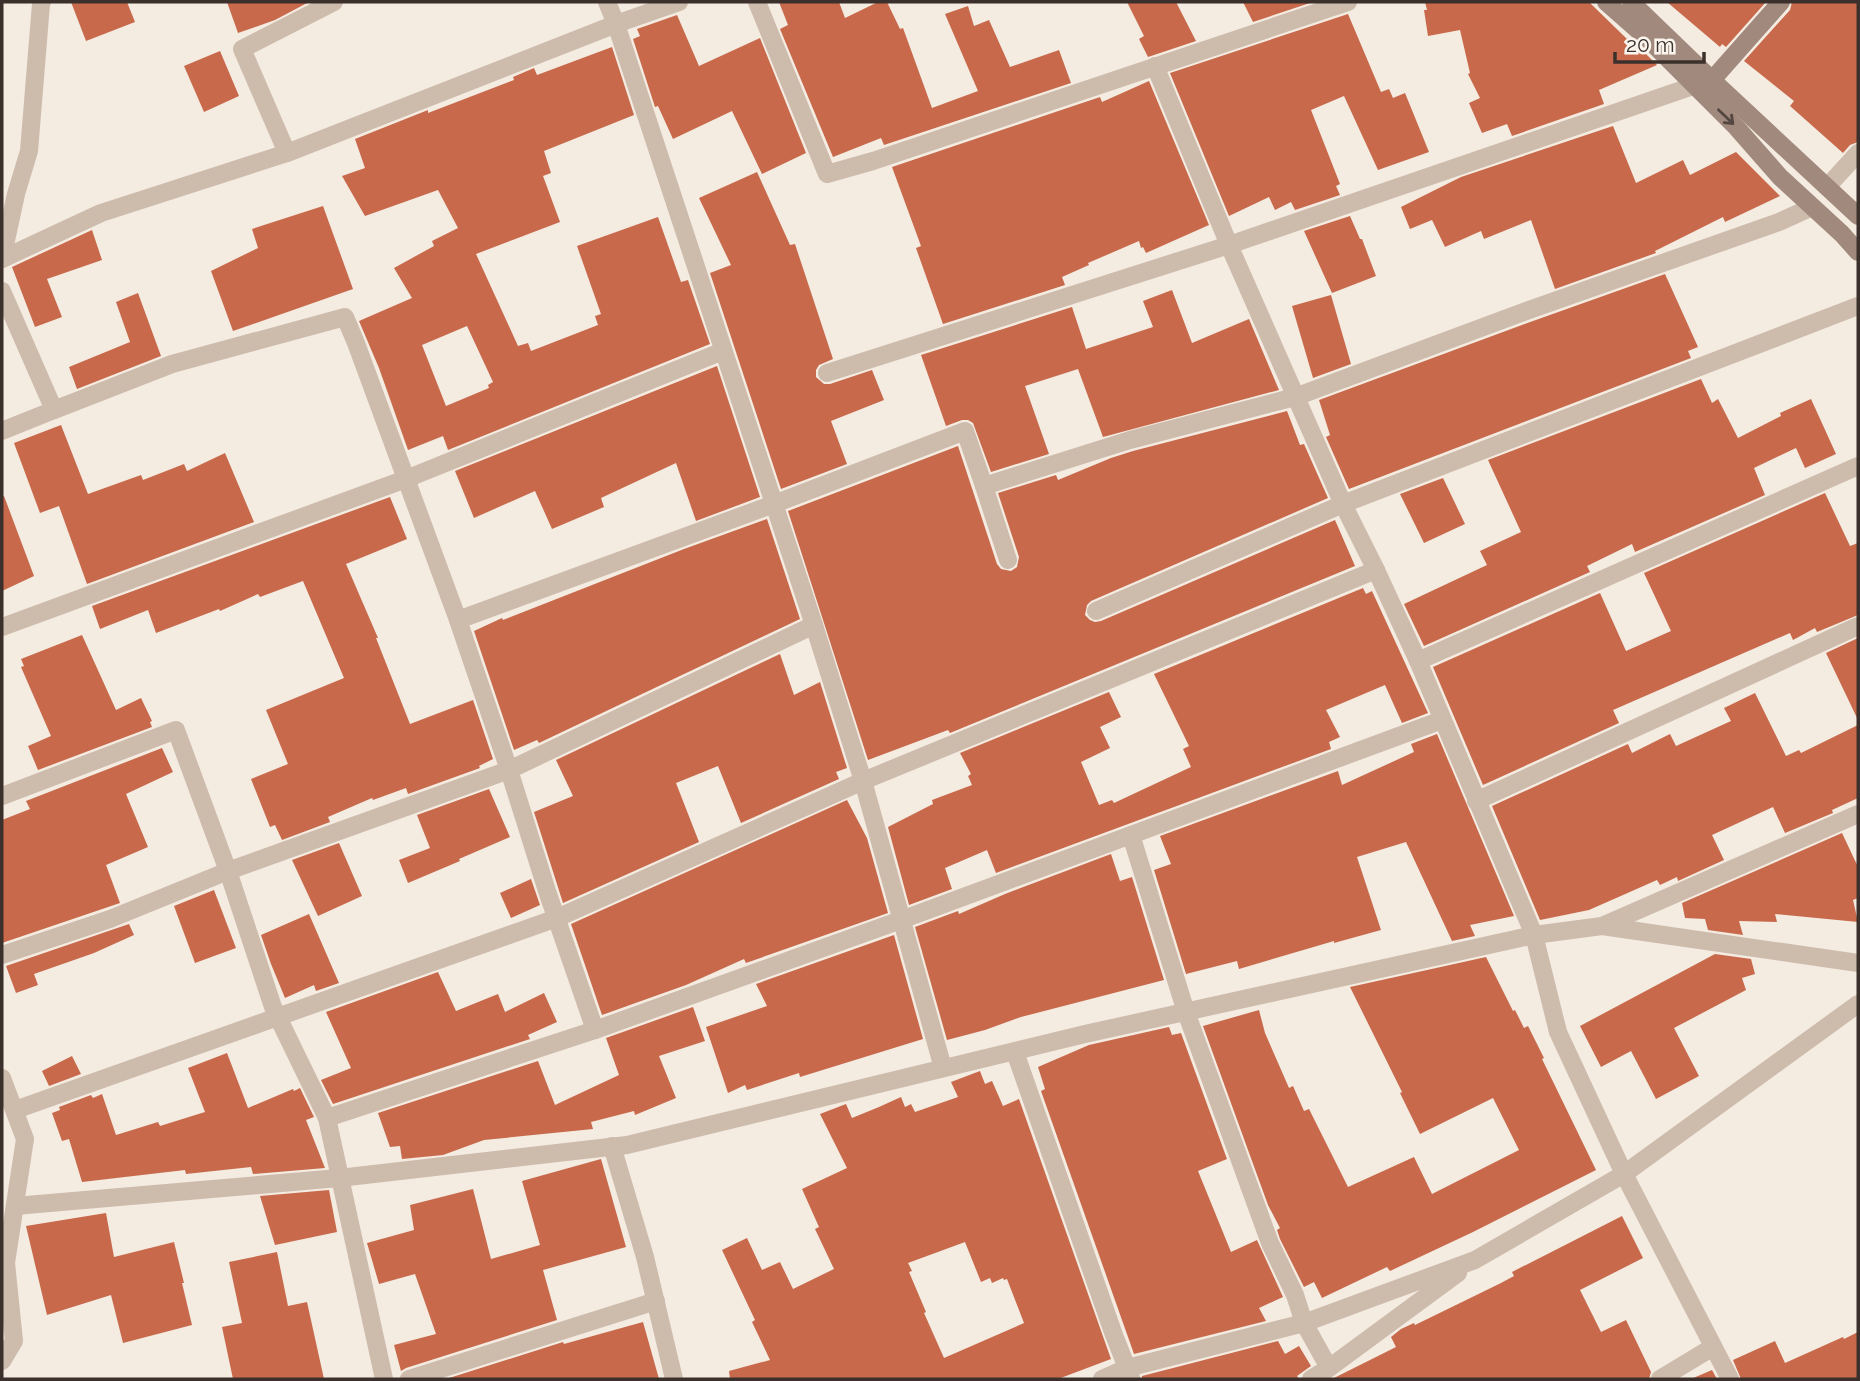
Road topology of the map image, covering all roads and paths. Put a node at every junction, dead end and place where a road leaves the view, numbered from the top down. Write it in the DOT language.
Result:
graph roads {
  1 [pos="42,2"];
  2 [pos="334,2"];
  3 [pos="607,2"];
  4 [pos="679,2"];
  5 [pos="757,2"];
  6 [pos="1348,2"];
  7 [pos="1606,2"];
  8 [pos="1631,2"];
  9 [pos="1781,2"];
  10 [pos="616,24"];
  11 [pos="1155,66"];
  12 [pos="1712,80"];
  13 [pos="1693,86"];
  14 [pos="287,153"];
  15 [pos="1858,153"];
  16 [pos="1827,187"];
  17 [pos="1812,207"];
  18 [pos="1858,216"];
  19 [pos="1229,245"];
  20 [pos="2,249"];
  21 [pos="1858,252"];
  22 [pos="2,259"];
  23 [pos="2,291"];
  24 [pos="1858,306"];
  25 [pos="723,351"];
  26 [pos="827,373"];
  27 [pos="1295,397"];
  28 [pos="54,410"];
  29 [pos="2,431"];
  30 [pos="1858,466"];
  31 [pos="406,478"];
  32 [pos="984,486"];
  33 [pos="774,504"];
  34 [pos="1343,504"];
  35 [pos="1008,560"];
  36 [pos="1376,570"];
  37 [pos="1096,611"];
  38 [pos="458,620"];
  39 [pos="814,625"];
  40 [pos="1858,626"];
  41 [pos="2,627"];
  42 [pos="1418,662"];
  43 [pos="1443,720"];
  44 [pos="509,770"];
  45 [pos="863,781"];
  46 [pos="2,796"];
  47 [pos="1476,801"];
  48 [pos="1858,814"];
  49 [pos="1131,835"];
  50 [pos="228,871"];
  51 [pos="557,918"];
  52 [pos="901,920"];
  53 [pos="1602,926"];
  54 [pos="1534,936"];
  55 [pos="2,955"];
  56 [pos="1858,963"];
  57 [pos="1858,1004"];
  58 [pos="1186,1012"];
  59 [pos="277,1016"];
  60 [pos="595,1030"];
  61 [pos="1015,1052"];
  62 [pos="943,1068"];
  63 [pos="2,1079"];
  64 [pos="15,1111"];
  65 [pos="327,1118"];
  66 [pos="611,1146"];
  67 [pos="1624,1174"];
  68 [pos="339,1178"];
  69 [pos="15,1206"];
  70 [pos="1475,1260"];
  71 [pos="656,1301"];
  72 [pos="1304,1323"];
  73 [pos="1713,1347"];
  74 [pos="2,1361"];
  75 [pos="1329,1368"];
  76 [pos="1129,1374"];
  77 [pos="384,1379"];
  78 [pos="409,1379"];
  79 [pos="674,1379"];
  80 [pos="1102,1379"];
  81 [pos="1311,1379"];
  82 [pos="1660,1379"];
  83 [pos="1730,1379"];
  1 -- 20 [label="street"];
  2 -- 14 [label="street"];
  3 -- 10 [label="street"];
  4 -- 10 [label="street"];
  5 -- 11 [label="street"];
  6 -- 11 [label="street"];
  7 -- 13 [label="street"];
  8 -- 12 [label="street"];
  9 -- 12 [label="street"];
  10 -- 14 [label="street"];
  10 -- 25 [label="street"];
  11 -- 19 [label="street"];
  12 -- 16 [label="street"];
  13 -- 17 [label="street, one-way"];
  13 -- 19 [label="street"];
  14 -- 22 [label="street"];
  15 -- 16 [label="street"];
  16 -- 18 [label="street"];
  17 -- 21 [label="street"];
  17 -- 27 [label="street"];
  19 -- 26 [label="street"];
  19 -- 27 [label="street"];
  23 -- 28 [label="street"];
  24 -- 34 [label="street"];
  25 -- 31 [label="street"];
  25 -- 33 [label="street"];
  27 -- 32 [label="street"];
  27 -- 34 [label="street"];
  28 -- 29 [label="street"];
  28 -- 31 [label="street"];
  30 -- 42 [label="street"];
  31 -- 38 [label="street"];
  31 -- 41 [label="street"];
  32 -- 33 [label="street"];
  32 -- 35 [label="street"];
  33 -- 38 [label="street"];
  33 -- 39 [label="street"];
  34 -- 36 [label="street"];
  34 -- 37 [label="street"];
  36 -- 42 [label="street"];
  36 -- 45 [label="street"];
  38 -- 44 [label="street"];
  39 -- 44 [label="street"];
  39 -- 45 [label="street"];
  40 -- 47 [label="street"];
  42 -- 43 [label="street"];
  43 -- 47 [label="street"];
  43 -- 49 [label="street"];
  44 -- 50 [label="street"];
  44 -- 51 [label="street"];
  45 -- 51 [label="street"];
  45 -- 52 [label="street"];
  46 -- 50 [label="street"];
  47 -- 54 [label="street"];
  48 -- 53 [label="street"];
  49 -- 52 [label="street"];
  49 -- 58 [label="street"];
  50 -- 55 [label="street"];
  50 -- 59 [label="street"];
  51 -- 59 [label="street"];
  51 -- 60 [label="street"];
  52 -- 60 [label="street"];
  52 -- 62 [label="street"];
  53 -- 54 [label="street"];
  53 -- 56 [label="street"];
  54 -- 58 [label="street"];
  54 -- 67 [label="street"];
  57 -- 67 [label="street"];
  58 -- 61 [label="street"];
  58 -- 72 [label="street"];
  59 -- 64 [label="street"];
  59 -- 65 [label="street"];
  60 -- 65 [label="street"];
  61 -- 62 [label="street"];
  61 -- 76 [label="street"];
  62 -- 66 [label="street"];
  63 -- 64 [label="street"];
  64 -- 69 [label="street"];
  65 -- 68 [label="street"];
  66 -- 68 [label="street"];
  66 -- 71 [label="street"];
  67 -- 70 [label="street"];
  67 -- 73 [label="street"];
  68 -- 69 [label="street"];
  68 -- 77 [label="street"];
  69 -- 74 [label="street"];
  70 -- 72 [label="street"];
  70 -- 75 [label="street"];
  71 -- 78 [label="street"];
  71 -- 79 [label="street"];
  72 -- 75 [label="street"];
  72 -- 76 [label="street"];
  73 -- 82 [label="street"];
  73 -- 83 [label="street"];
  75 -- 81 [label="street"];
  76 -- 80 [label="street"];
}
